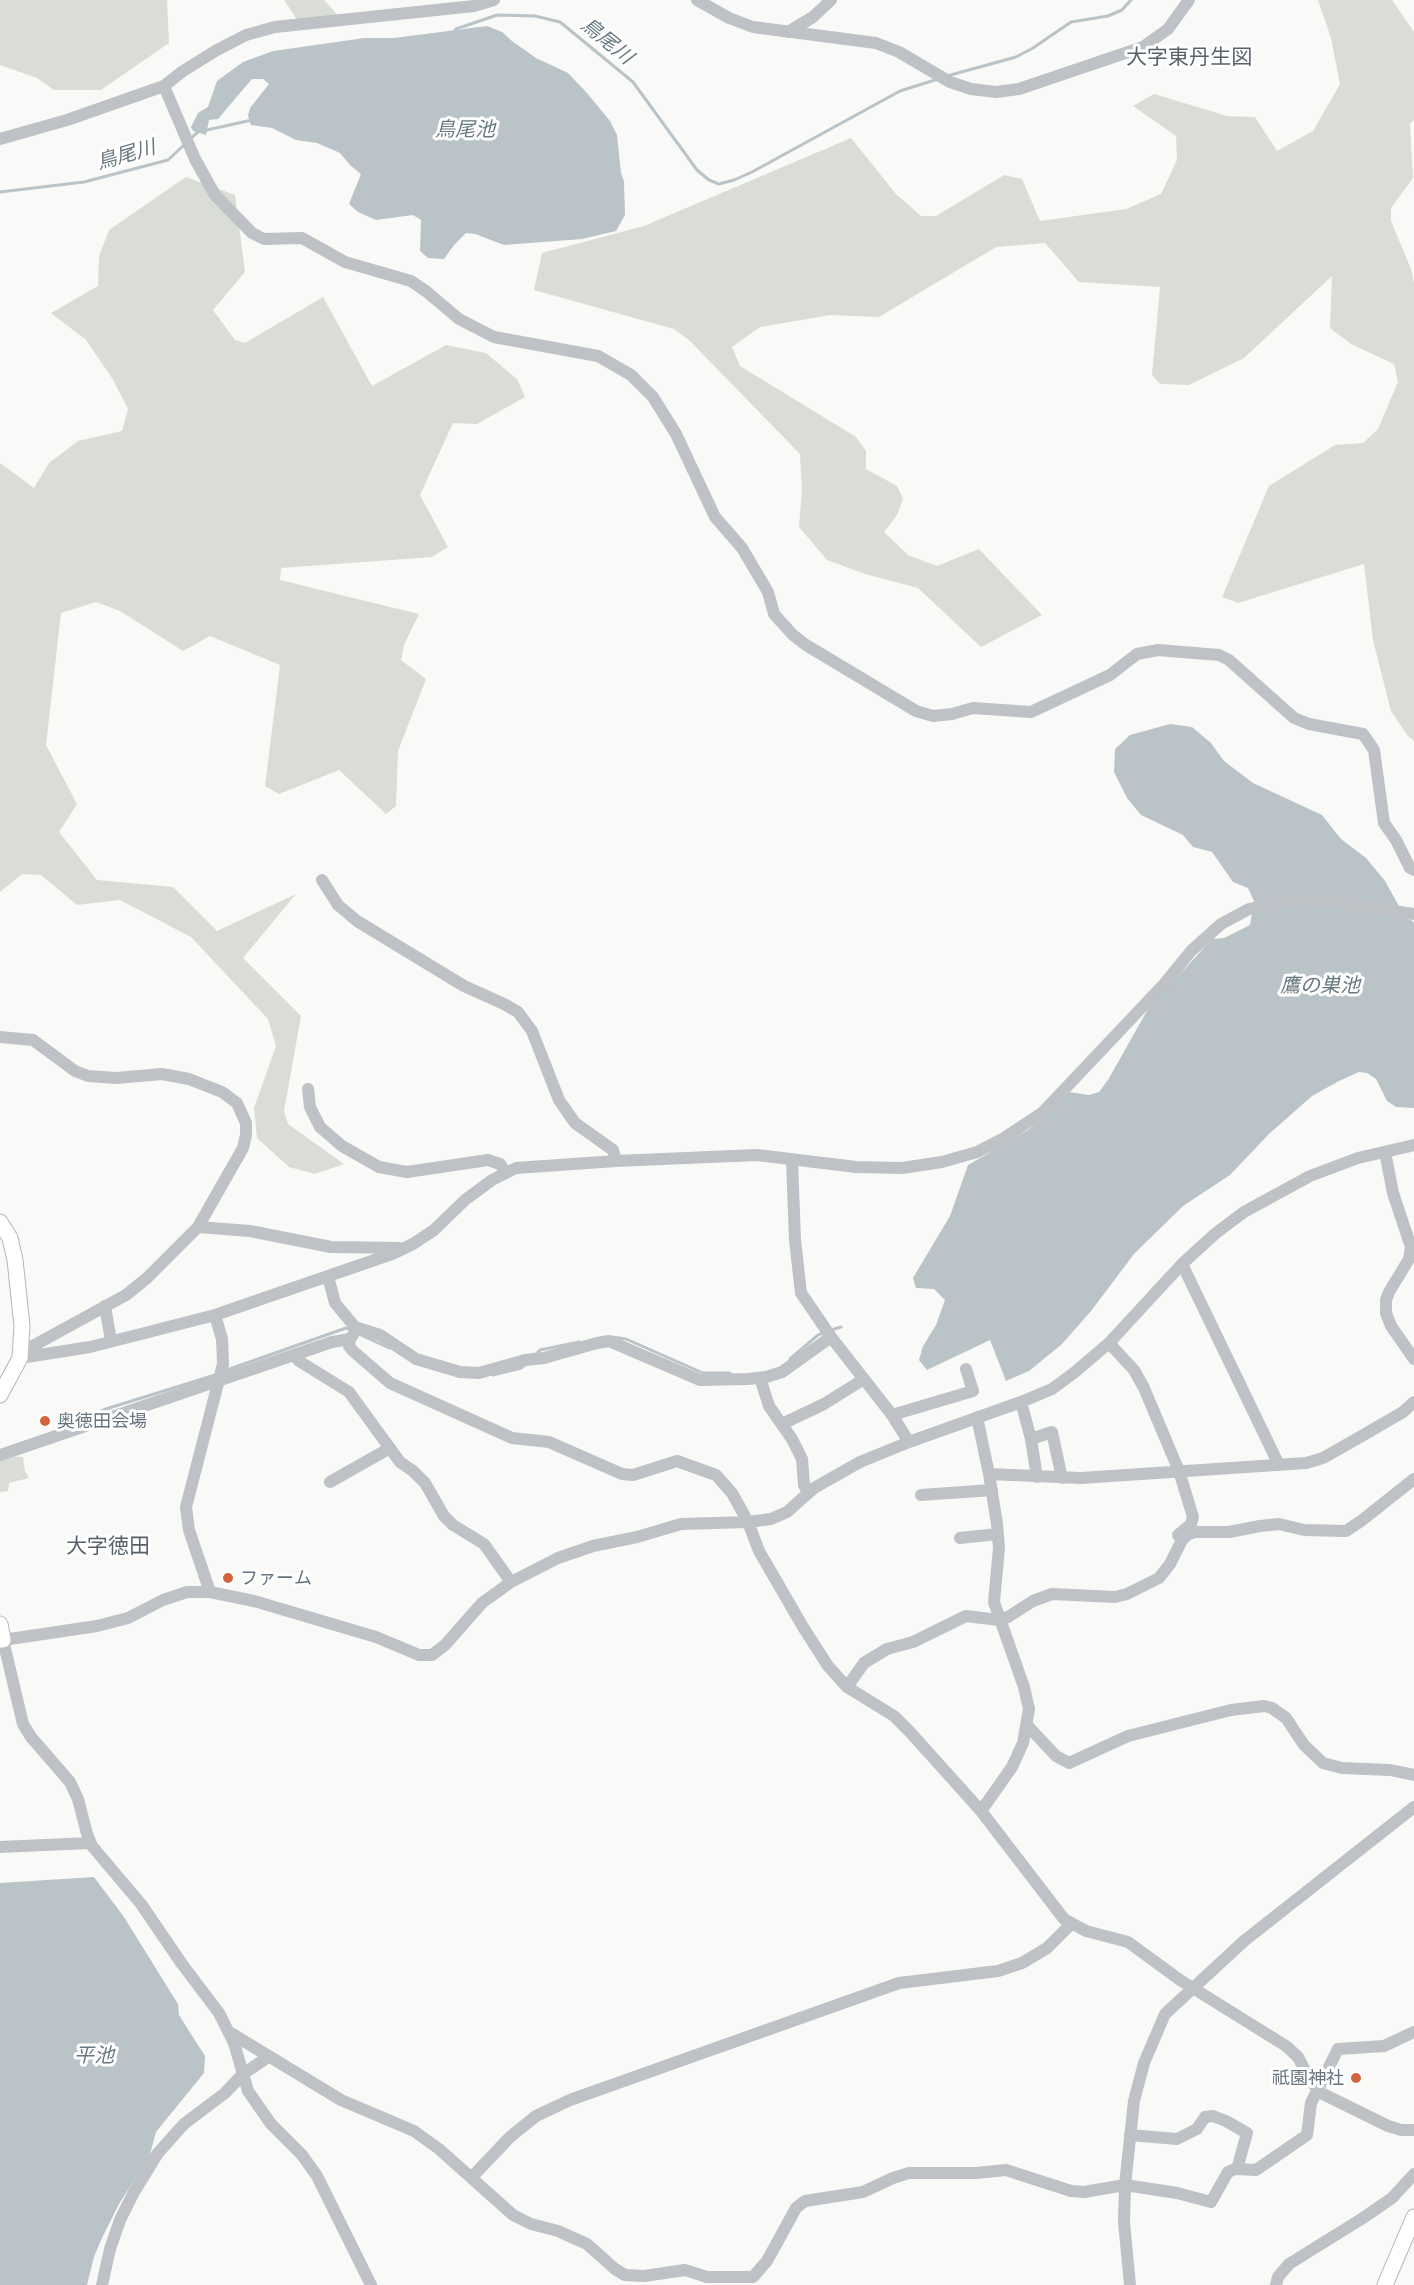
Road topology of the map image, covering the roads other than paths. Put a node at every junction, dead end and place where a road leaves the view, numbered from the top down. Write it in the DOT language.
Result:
graph roads {
  1 [pos="494,0"];
  2 [pos="697,0"];
  3 [pos="831,0"];
  4 [pos="1189,0"];
  5 [pos="788,32"];
  6 [pos="164,86"];
  7 [pos="0,139"];
  8 [pos="1414,870"];
  9 [pos="322,880"];
  10 [pos="1414,914"];
  11 [pos="0,1037"];
  12 [pos="308,1089"];
  13 [pos="1414,1145"];
  14 [pos="1385,1152"];
  15 [pos="792,1160"];
  16 [pos="616,1161"];
  17 [pos="506,1173"];
  18 [pos="0,1222"];
  19 [pos="198,1227"];
  20 [pos="404,1248"];
  21 [pos="1182,1264"];
  22 [pos="328,1276"];
  23 [pos="105,1306"];
  24 [pos="215,1315"];
  25 [pos="352,1333"];
  26 [pos="831,1337"];
  27 [pos="111,1341"];
  28 [pos="1109,1343"];
  29 [pos="20,1355"];
  30 [pos="294,1355"];
  31 [pos="1414,1359"];
  32 [pos="966,1369"];
  33 [pos="759,1378"];
  34 [pos="864,1379"];
  35 [pos="219,1381"];
  36 [pos="0,1395"];
  37 [pos="1022,1402"];
  38 [pos="1414,1402"];
  39 [pos="892,1415"];
  40 [pos="977,1417"];
  41 [pos="782,1424"];
  42 [pos="1031,1439"];
  43 [pos="909,1442"];
  44 [pos="390,1448"];
  45 [pos="0,1455"];
  46 [pos="1279,1465"];
  47 [pos="1179,1471"];
  48 [pos="989,1474"];
  49 [pos="1037,1477"];
  50 [pos="1062,1478"];
  51 [pos="1414,1479"];
  52 [pos="330,1482"];
  53 [pos="992,1490"];
  54 [pos="808,1493"];
  55 [pos="921,1495"];
  56 [pos="748,1522"];
  57 [pos="998,1534"];
  58 [pos="960,1538"];
  59 [pos="1174,1554"];
  60 [pos="511,1582"];
  61 [pos="210,1592"];
  62 [pos="999,1620"];
  63 [pos="0,1624"];
  64 [pos="1,1640"];
  65 [pos="847,1687"];
  66 [pos="1027,1725"];
  67 [pos="1414,1775"];
  68 [pos="1414,1807"];
  69 [pos="981,1811"];
  70 [pos="90,1843"];
  71 [pos="0,1847"];
  72 [pos="1071,1924"];
  73 [pos="1191,1988"];
  74 [pos="229,2031"];
  75 [pos="1414,2032"];
  76 [pos="268,2057"];
  77 [pos="243,2074"];
  78 [pos="1318,2091"];
  79 [pos="1414,2130"];
  80 [pos="1130,2135"];
  81 [pos="1237,2169"];
  82 [pos="1414,2174"];
  83 [pos="472,2177"];
  84 [pos="1125,2186"];
  85 [pos="1414,2217"];
  86 [pos="642,2281"];
  87 [pos="755,2281"];
  88 [pos="102,2285"];
  89 [pos="371,2285"];
  90 [pos="1130,2285"];
  91 [pos="1276,2285"];
  92 [pos="1385,2285"];
  1 -- 6 [label="street"];
  2 -- 5 [label="street"];
  3 -- 5 [label="street"];
  4 -- 5 [label="street"];
  6 -- 7 [label="street"];
  6 -- 8 [label="street"];
  9 -- 16 [label="street"];
  10 -- 15 [label="street"];
  11 -- 19 [label="street"];
  12 -- 17 [label="street"];
  13 -- 14 [label="street"];
  14 -- 21 [label="street"];
  14 -- 31 [label="street"];
  15 -- 16 [label="street"];
  15 -- 26 [label="street"];
  16 -- 17 [label="street"];
  17 -- 20 [label="street"];
  18 -- 29 [label="main road"];
  19 -- 20 [label="street"];
  19 -- 23 [label="street"];
  20 -- 22 [label="street"];
  21 -- 28 [label="street"];
  21 -- 46 [label="street"];
  22 -- 24 [label="street"];
  22 -- 25 [label="street"];
  23 -- 27 [label="street"];
  23 -- 29 [label="street"];
  24 -- 27 [label="street"];
  24 -- 35 [label="street"];
  25 -- 30 [label="street"];
  25 -- 33 [label="street"];
  25 -- 56 [label="street"];
  26 -- 33 [label="street"];
  26 -- 34 [label="street"];
  27 -- 29 [label="street"];
  28 -- 37 [label="street"];
  28 -- 47 [label="street"];
  29 -- 36 [label="main road"];
  30 -- 35 [label="street"];
  30 -- 44 [label="street"];
  32 -- 39 [label="street"];
  33 -- 41 [label="street"];
  34 -- 39 [label="street"];
  34 -- 41 [label="street"];
  35 -- 45 [label="street"];
  35 -- 61 [label="street"];
  37 -- 40 [label="street"];
  37 -- 42 [label="street"];
  38 -- 46 [label="street"];
  39 -- 43 [label="street"];
  40 -- 43 [label="street"];
  40 -- 48 [label="street"];
  41 -- 54 [label="street"];
  42 -- 49 [label="street"];
  42 -- 50 [label="street"];
  43 -- 54 [label="street"];
  44 -- 52 [label="street"];
  44 -- 60 [label="street"];
  46 -- 47 [label="street"];
  47 -- 50 [label="street"];
  47 -- 59 [label="street"];
  48 -- 49 [label="street"];
  48 -- 53 [label="street"];
  49 -- 50 [label="street"];
  51 -- 59 [label="street"];
  53 -- 55 [label="street"];
  53 -- 57 [label="street"];
  54 -- 56 [label="street"];
  56 -- 60 [label="street"];
  56 -- 65 [label="street"];
  57 -- 58 [label="street"];
  57 -- 62 [label="street"];
  59 -- 62 [label="street"];
  60 -- 61 [label="street"];
  61 -- 64 [label="street"];
  62 -- 65 [label="street"];
  62 -- 66 [label="street"];
  63 -- 64 [label="main road"];
  64 -- 70 [label="street"];
  65 -- 69 [label="street"];
  66 -- 67 [label="street"];
  66 -- 69 [label="street"];
  68 -- 73 [label="street"];
  69 -- 72 [label="street"];
  70 -- 71 [label="street"];
  70 -- 74 [label="street"];
  72 -- 73 [label="street"];
  72 -- 83 [label="street"];
  73 -- 78 [label="street"];
  73 -- 80 [label="street"];
  74 -- 76 [label="street"];
  74 -- 77 [label="street"];
  75 -- 78 [label="street"];
  76 -- 77 [label="street"];
  76 -- 83 [label="street"];
  77 -- 88 [label="street"];
  77 -- 89 [label="street"];
  78 -- 79 [label="street"];
  78 -- 81 [label="street"];
  80 -- 81 [label="street"];
  80 -- 84 [label="street"];
  81 -- 84 [label="street"];
  82 -- 91 [label="street"];
  83 -- 86 [label="street"];
  84 -- 87 [label="street"];
  84 -- 90 [label="street"];
  85 -- 92 [label="main road"];
  86 -- 87 [label="street"];
}
